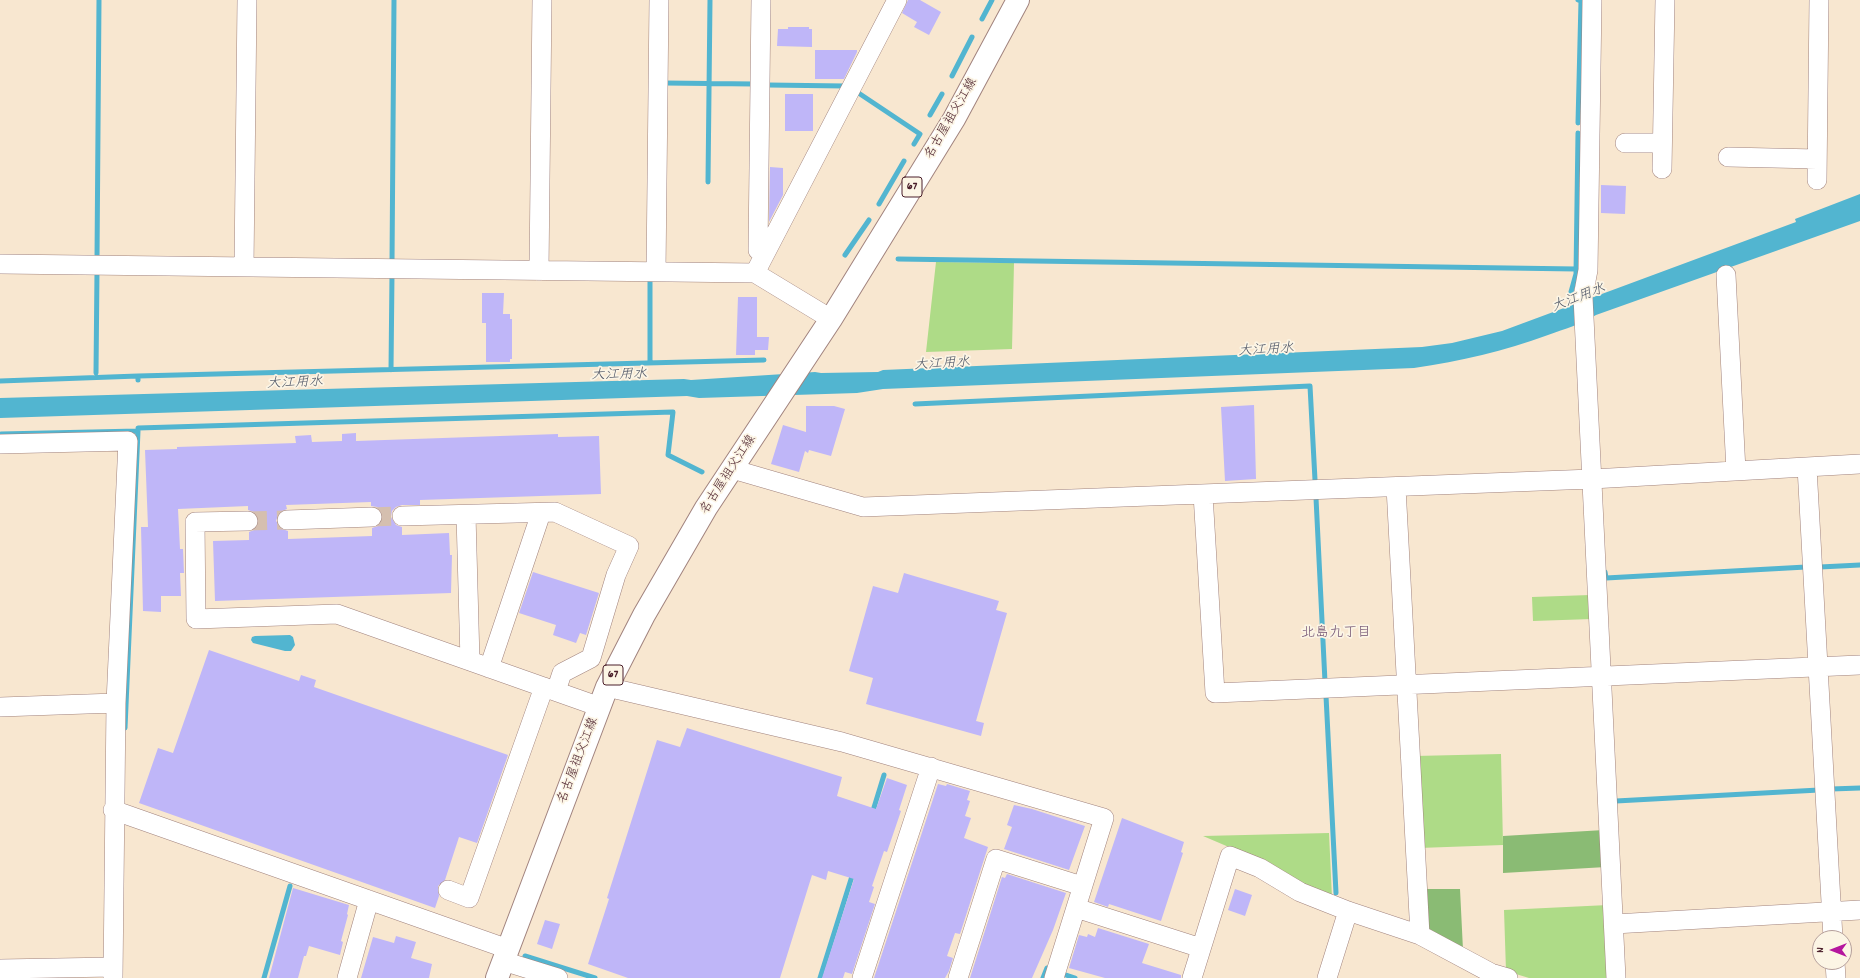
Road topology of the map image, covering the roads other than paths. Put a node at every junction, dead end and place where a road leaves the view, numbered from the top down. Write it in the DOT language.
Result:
graph roads {
  1 [pos="247,0"];
  2 [pos="542,0"];
  3 [pos="658,0"];
  4 [pos="761,0"];
  5 [pos="897,0"];
  6 [pos="1018,0"];
  7 [pos="1592,0"];
  8 [pos="1665,0"];
  9 [pos="1819,0"];
  10 [pos="1626,143"];
  11 [pos="1662,143"];
  12 [pos="1728,157"];
  13 [pos="1817,159"];
  14 [pos="1662,169"];
  15 [pos="1817,180"];
  16 [pos="765,253"];
  17 [pos="0,264"];
  18 [pos="244,267"];
  19 [pos="539,271"];
  20 [pos="656,272"];
  21 [pos="755,272"];
  22 [pos="1726,276"];
  23 [pos="831,319"];
  24 [pos="0,444"];
  25 [pos="1860,464"];
  26 [pos="1807,467"];
  27 [pos="732,469"];
  28 [pos="1736,471"];
  29 [pos="1592,479"];
  30 [pos="1396,486"];
  31 [pos="1203,494"];
  32 [pos="541,513"];
  33 [pos="466,515"];
  34 [pos="402,516"];
  35 [pos="372,517"];
  36 [pos="248,520"];
  37 [pos="287,520"];
  38 [pos="470,661"];
  39 [pos="1860,665"];
  40 [pos="1818,667"];
  41 [pos="489,668"];
  42 [pos="1602,676"];
  43 [pos="1407,685"];
  44 [pos="550,689"];
  45 [pos="603,697"];
  46 [pos="116,703"];
  47 [pos="0,707"];
  48 [pos="931,767"];
  49 [pos="113,810"];
  50 [pos="1082,886"];
  51 [pos="448,890"];
  52 [pos="369,900"];
  53 [pos="1076,908"];
  54 [pos="1860,910"];
  55 [pos="1348,911"];
  56 [pos="1832,911"];
  57 [pos="1614,924"];
  58 [pos="1833,930"];
  59 [pos="1420,935"];
  60 [pos="1201,948"];
  61 [pos="503,963"];
  62 [pos="0,969"];
  63 [pos="113,972"];
  64 [pos="1496,976"];
  65 [pos="347,978"];
  66 [pos="558,978"];
  67 [pos="862,978"];
  68 [pos="958,978"];
  69 [pos="1054,978"];
  70 [pos="1192,978"];
  71 [pos="1327,978"];
  72 [pos="1616,978"];
  1 -- 18 [label="street"];
  2 -- 19 [label="street"];
  3 -- 20 [label="street"];
  4 -- 16 [label="street"];
  5 -- 16 [label="street"];
  6 -- 23 [label="main road, 名古屋祖父江線 / 67"];
  7 -- 29 [label="street"];
  8 -- 11 [label="street"];
  9 -- 13 [label="street"];
  10 -- 11 [label="street"];
  11 -- 14 [label="street"];
  12 -- 13 [label="street"];
  13 -- 15 [label="street"];
  16 -- 21 [label="street"];
  17 -- 18 [label="street"];
  18 -- 19 [label="street"];
  19 -- 20 [label="street"];
  20 -- 21 [label="street"];
  21 -- 23 [label="street"];
  22 -- 28 [label="street"];
  23 -- 27 [label="main road, 名古屋祖父江線 / 67"];
  24 -- 46 [label="street"];
  25 -- 26 [label="street"];
  26 -- 28 [label="street"];
  26 -- 40 [label="street"];
  27 -- 31 [label="street"];
  27 -- 45 [label="main road, 名古屋祖父江線 / 67"];
  28 -- 29 [label="street"];
  29 -- 30 [label="street"];
  29 -- 42 [label="street"];
  30 -- 31 [label="street"];
  30 -- 43 [label="street"];
  31 -- 43 [label="street"];
  32 -- 33 [label="street"];
  32 -- 41 [label="street"];
  32 -- 44 [label="street"];
  33 -- 34 [label="street"];
  33 -- 38 [label="street"];
  35 -- 37 [label="street"];
  36 -- 38 [label="street"];
  38 -- 41 [label="street"];
  39 -- 40 [label="street"];
  40 -- 42 [label="street"];
  40 -- 56 [label="street"];
  41 -- 44 [label="street"];
  42 -- 43 [label="street"];
  42 -- 57 [label="street"];
  43 -- 59 [label="street"];
  44 -- 45 [label="street"];
  44 -- 51 [label="street"];
  45 -- 48 [label="street"];
  45 -- 61 [label="main road, 名古屋祖父江線 / 67"];
  46 -- 47 [label="street"];
  46 -- 49 [label="street"];
  48 -- 50 [label="street"];
  48 -- 67 [label="street"];
  49 -- 52 [label="street"];
  49 -- 63 [label="street"];
  50 -- 53 [label="street"];
  50 -- 68 [label="street"];
  52 -- 61 [label="street"];
  52 -- 65 [label="street"];
  53 -- 60 [label="street"];
  53 -- 69 [label="street"];
  54 -- 56 [label="street"];
  55 -- 59 [label="street"];
  55 -- 60 [label="street"];
  55 -- 71 [label="street"];
  56 -- 57 [label="street"];
  56 -- 58 [label="street"];
  57 -- 72 [label="street"];
  59 -- 64 [label="street"];
  60 -- 70 [label="street"];
  61 -- 66 [label="street"];
  62 -- 63 [label="street"];
}
